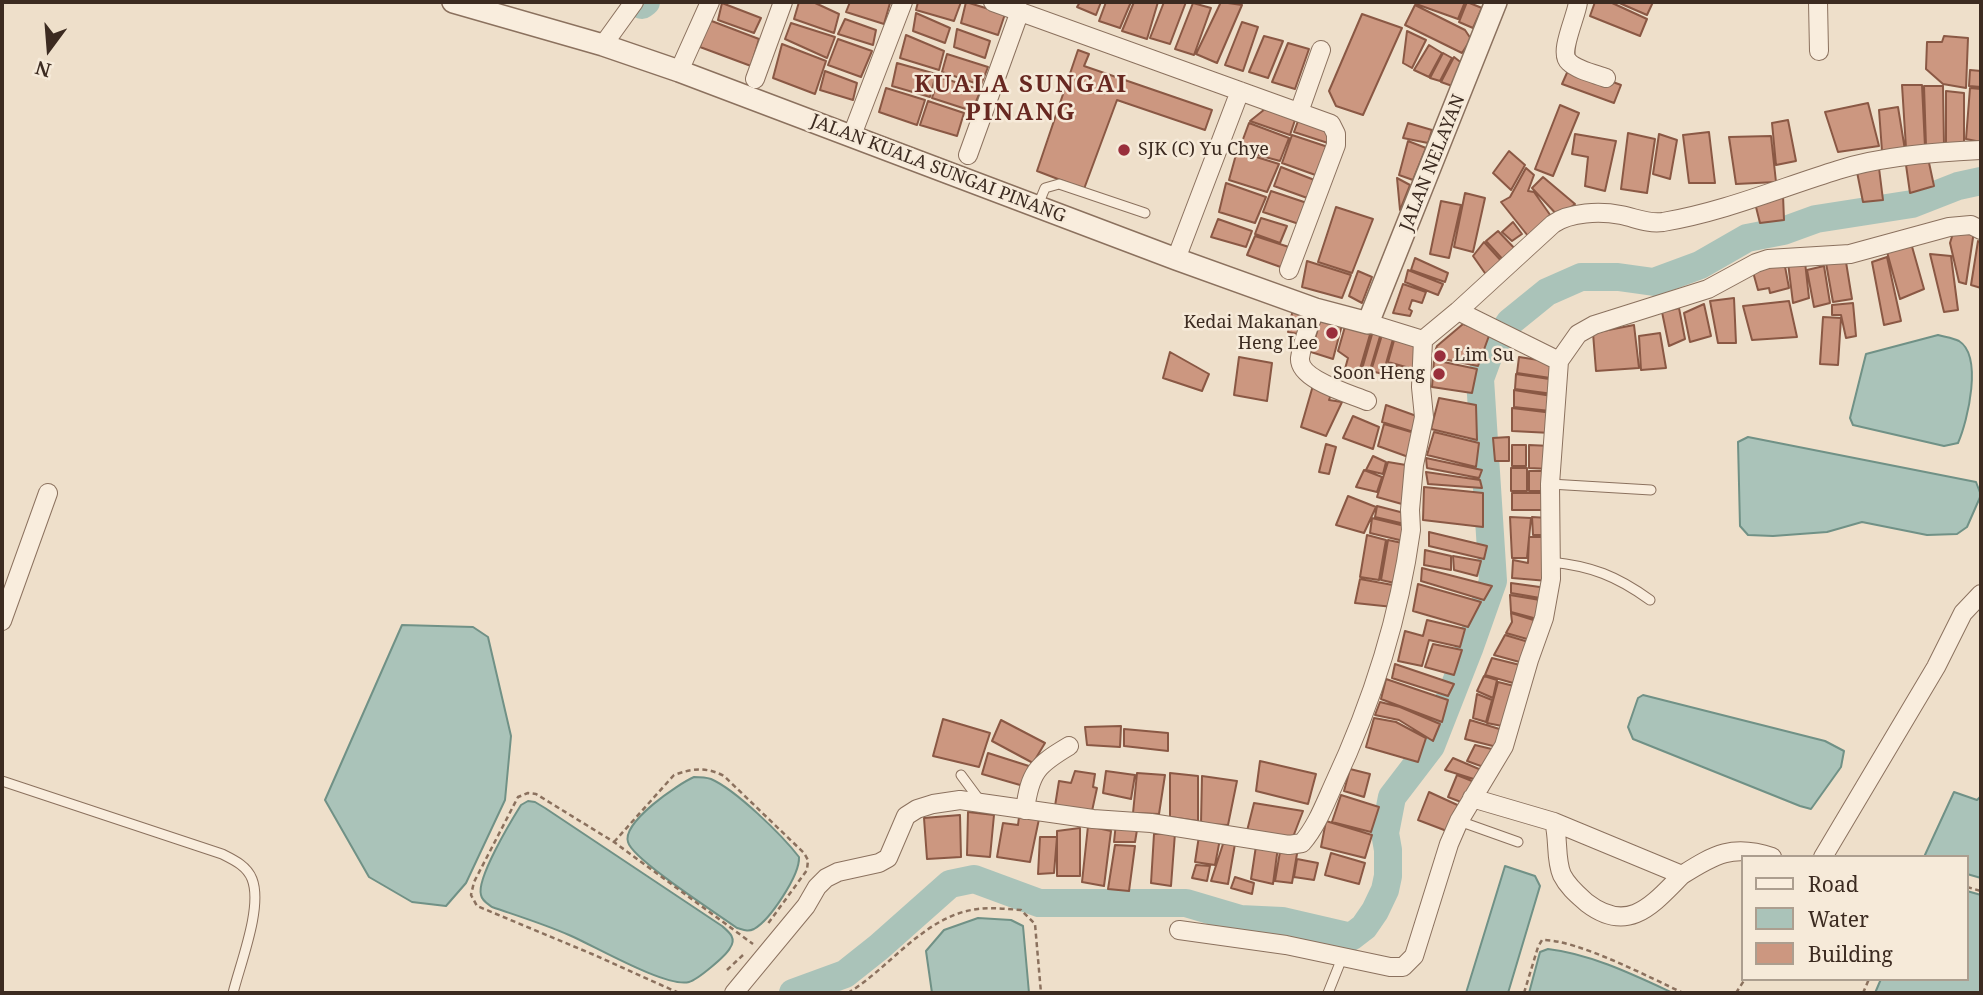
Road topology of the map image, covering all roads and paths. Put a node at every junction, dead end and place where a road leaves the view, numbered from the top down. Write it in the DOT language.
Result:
graph roads {
  1 [pos="453,2"];
  2 [pos="710,2"];
  3 [pos="783,2"];
  4 [pos="902,2"];
  5 [pos="993,2"];
  6 [pos="1496,2"];
  7 [pos="1578,2"];
  8 [pos="1818,2"];
  9 [pos="628,3"];
  10 [pos="1020,11"];
  11 [pos="603,45"];
  12 [pos="1321,50"];
  13 [pos="1819,51"];
  14 [pos="678,71"];
  15 [pos="1606,78"];
  16 [pos="755,79"];
  17 [pos="1240,91"];
  18 [pos="1300,112"];
  19 [pos="852,135"];
  20 [pos="1981,150"];
  21 [pos="968,155"];
  22 [pos="1037,206"];
  23 [pos="1144,213"];
  24 [pos="1981,230"];
  25 [pos="1176,258"];
  26 [pos="1289,270"];
  27 [pos="1315,309"];
  28 [pos="1463,314"];
  29 [pos="1368,323"];
  30 [pos="1423,340"];
  31 [pos="1559,361"];
  32 [pos="1367,401"];
  33 [pos="1550,484"];
  34 [pos="1651,491"];
  35 [pos="48,493"];
  36 [pos="1551,562"];
  37 [pos="1981,594"];
  38 [pos="1650,600"];
  39 [pos="2,621"];
  40 [pos="1069,746"];
  41 [pos="961,775"];
  42 [pos="2,781"];
  43 [pos="1472,798"];
  44 [pos="982,803"];
  45 [pos="1025,810"];
  46 [pos="1459,821"];
  47 [pos="1554,822"];
  48 [pos="614,842"];
  49 [pos="1518,842"];
  50 [pos="1764,855"];
  51 [pos="1825,855"];
  52 [pos="1682,874"];
  53 [pos="1179,930"];
  54 [pos="761,934"];
  55 [pos="753,944"];
  56 [pos="745,953"];
  57 [pos="1342,958"];
  58 [pos="727,970"];
  59 [pos="233,993"];
  60 [pos="679,993"];
  61 [pos="734,993"];
  62 [pos="848,993"];
  63 [pos="1041,993"];
  64 [pos="1328,993"];
  65 [pos="1524,993"];
  66 [pos="1684,993"];
  1 -- 11 [label="street, JALAN KUALA SUNGAI PINANG"];
  2 -- 14 [label="street"];
  3 -- 16 [label="street"];
  4 -- 19 [label="street"];
  5 -- 10 [label="street"];
  6 -- 29 [label="street, JALAN NELAYAN"];
  7 -- 15 [label="street"];
  8 -- 13 [label="street"];
  9 -- 11 [label="street"];
  10 -- 17 [label="street"];
  10 -- 21 [label="street"];
  11 -- 14 [label="street, JALAN KUALA SUNGAI PINANG"];
  12 -- 18 [label="street"];
  14 -- 19 [label="street, JALAN KUALA SUNGAI PINANG"];
  17 -- 18 [label="street"];
  17 -- 25 [label="street"];
  18 -- 26 [label="street"];
  19 -- 22 [label="street, JALAN KUALA SUNGAI PINANG"];
  20 -- 28 [label="street"];
  22 -- 23 [label="lane"];
  22 -- 25 [label="street, JALAN KUALA SUNGAI PINANG"];
  24 -- 31 [label="street"];
  25 -- 27 [label="street, JALAN KUALA SUNGAI PINANG"];
  27 -- 29 [label="street, JALAN KUALA SUNGAI PINANG"];
  27 -- 32 [label="street"];
  28 -- 30 [label="street"];
  28 -- 31 [label="street"];
  29 -- 30 [label="street, JALAN KUALA SUNGAI PINANG"];
  30 -- 45 [label="street"];
  31 -- 33 [label="street"];
  33 -- 34 [label="lane"];
  33 -- 36 [label="street"];
  35 -- 39 [label="street"];
  36 -- 38 [label="lane"];
  36 -- 43 [label="street"];
  37 -- 51 [label="street"];
  40 -- 45 [label="street"];
  41 -- 44 [label="lane"];
  42 -- 59 [label="lane"];
  43 -- 46 [label="street"];
  43 -- 47 [label="street"];
  44 -- 45 [label="street"];
  44 -- 61 [label="street"];
  46 -- 49 [label="lane"];
  46 -- 57 [label="street"];
  47 -- 52 [label="street"];
  47 -- 52 [label="street"];
  48 -- 54 [label="path"];
  48 -- 55 [label="path"];
  48 -- 60 [label="path"];
  50 -- 52 [label="street"];
  53 -- 57 [label="street"];
  56 -- 58 [label="path"];
  57 -- 64 [label="lane"];
  62 -- 63 [label="path"];
  65 -- 66 [label="path"];
}
